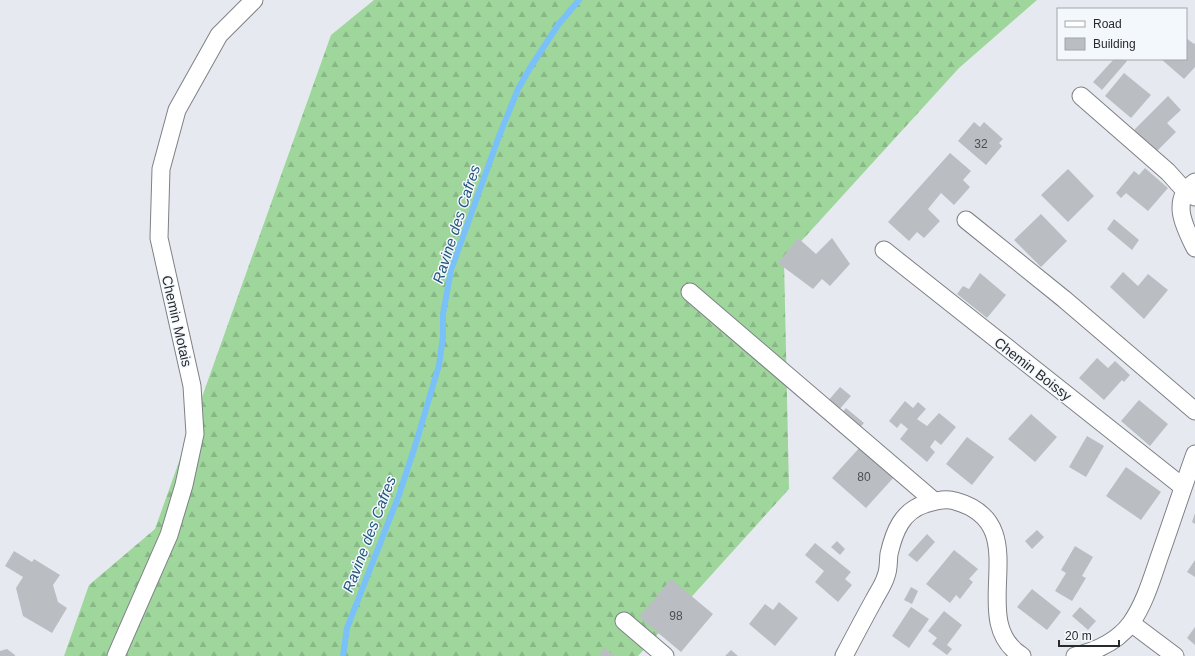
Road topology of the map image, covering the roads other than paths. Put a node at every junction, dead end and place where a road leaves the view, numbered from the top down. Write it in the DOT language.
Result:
graph roads {
  1 [pos="254,0"];
  2 [pos="1082,96"];
  3 [pos="1192,190"];
  4 [pos="966,220"];
  5 [pos="1195,248"];
  6 [pos="884,250"];
  7 [pos="690,292"];
  8 [pos="1195,411"];
  9 [pos="1195,454"];
  10 [pos="1184,487"];
  11 [pos="934,501"];
  12 [pos="624,621"];
  13 [pos="1131,623"];
  14 [pos="116,656"];
  15 [pos="665,656"];
  16 [pos="844,656"];
  17 [pos="1022,656"];
  18 [pos="1075,656"];
  19 [pos="1175,656"];
  1 -- 14 [label="street, Chemin Motais"];
  2 -- 3 [label="street"];
  3 -- 5 [label="street"];
  4 -- 8 [label="street"];
  6 -- 10 [label="street, Chemin Boissy"];
  7 -- 11 [label="street"];
  9 -- 10 [label="street"];
  10 -- 13 [label="street"];
  11 -- 16 [label="street"];
  11 -- 17 [label="street"];
  12 -- 15 [label="street"];
  13 -- 18 [label="street"];
  13 -- 19 [label="street"];
}
